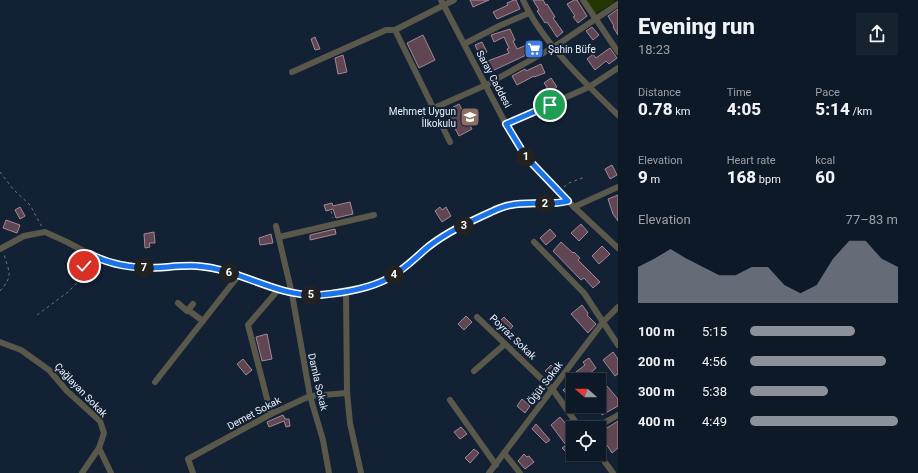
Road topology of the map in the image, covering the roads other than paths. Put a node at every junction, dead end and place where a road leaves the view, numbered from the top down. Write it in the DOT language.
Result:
graph roads {
  1 [pos="454,0"];
  2 [pos="523,0"];
  3 [pos="583,0"];
  4 [pos="443,2"];
  5 [pos="618,4"];
  6 [pos="529,13"];
  7 [pos="595,19"];
  8 [pos="395,30"];
  9 [pos="464,44"];
  10 [pos="554,47"];
  11 [pos="618,52"];
  12 [pos="618,68"];
  13 [pos="292,72"];
  14 [pos="486,85"];
  15 [pos="589,87"];
  16 [pos="434,108"];
  17 [pos="618,115"];
  18 [pos="506,124"];
  19 [pos="450,142"];
  20 [pos="618,187"];
  21 [pos="568,201"];
  22 [pos="574,207"];
  23 [pos="374,215"];
  24 [pos="276,226"];
  25 [pos="279,237"];
  26 [pos="534,242"];
  27 [pos="617,245"];
  28 [pos="1,248"];
  29 [pos="239,275"];
  30 [pos="278,290"];
  31 [pos="346,291"];
  32 [pos="292,294"];
  33 [pos="178,303"];
  34 [pos="193,304"];
  35 [pos="618,307"];
  36 [pos="188,310"];
  37 [pos="477,317"];
  38 [pos="203,321"];
  39 [pos="603,322"];
  40 [pos="0,342"];
  41 [pos="505,344"];
  42 [pos="618,345"];
  43 [pos="474,371"];
  44 [pos="155,382"];
  45 [pos="553,390"];
  46 [pos="347,393"];
  47 [pos="310,396"];
  48 [pos="450,400"];
  49 [pos="271,414"];
  50 [pos="618,415"];
  51 [pos="575,421"];
  52 [pos="606,422"];
  53 [pos="99,448"];
  54 [pos="504,453"];
  55 [pos="604,461"];
  56 [pos="496,465"];
  57 [pos="82,473"];
  58 [pos="111,473"];
  59 [pos="192,473"];
  60 [pos="329,473"];
  61 [pos="361,473"];
  62 [pos="490,473"];
  63 [pos="520,473"];
  64 [pos="613,473"];
  1 -- 4 [label="street"];
  2 -- 6 [label="street"];
  3 -- 7 [label="street"];
  4 -- 8 [label="street"];
  4 -- 9 [label="street, Saray Caddesi"];
  5 -- 7 [label="street"];
  6 -- 9 [label="street"];
  6 -- 10 [label="street"];
  7 -- 10 [label="street"];
  7 -- 11 [label="street"];
  8 -- 13 [label="street"];
  8 -- 16 [label="street"];
  9 -- 14 [label="street, Saray Caddesi"];
  10 -- 14 [label="street"];
  10 -- 15 [label="street"];
  12 -- 15 [label="street"];
  14 -- 16 [label="street"];
  14 -- 18 [label="street, Saray Caddesi"];
  15 -- 17 [label="street"];
  15 -- 18 [label="street"];
  16 -- 19 [label="street"];
  18 -- 21 [label="street, Saray Caddesi"];
  20 -- 22 [label="street"];
  21 -- 22 [label="street, Saray Caddesi"];
  21 -- 31 [label="street"];
  22 -- 27 [label="street, Saray Caddesi"];
  23 -- 25 [label="street"];
  24 -- 25 [label="street, Damla Sokak"];
  25 -- 32 [label="street, Damla Sokak"];
  26 -- 39 [label="street"];
  28 -- 29 [label="street"];
  29 -- 30 [label="street"];
  29 -- 38 [label="street"];
  30 -- 32 [label="street"];
  30 -- 49 [label="street"];
  31 -- 32 [label="street"];
  31 -- 46 [label="street"];
  32 -- 47 [label="street, Damla Sokak"];
  33 -- 36 [label="street"];
  34 -- 36 [label="street"];
  35 -- 39 [label="street, Öğüt Sokak"];
  36 -- 38 [label="street"];
  37 -- 41 [label="street, Poyraz Sokak"];
  38 -- 44 [label="street"];
  39 -- 42 [label="street"];
  39 -- 45 [label="street, Öğüt Sokak"];
  40 -- 53 [label="street, Çağlayan Sokak"];
  41 -- 43 [label="street"];
  41 -- 45 [label="street, Poyraz Sokak"];
  45 -- 51 [label="street, Poyraz Sokak"];
  45 -- 54 [label="street, Öğüt Sokak"];
  46 -- 47 [label="street, Demet Sokak"];
  46 -- 61 [label="street"];
  47 -- 49 [label="street, Demet Sokak"];
  47 -- 60 [label="street, Damla Sokak"];
  48 -- 56 [label="street"];
  49 -- 59 [label="street, Demet Sokak"];
  50 -- 52 [label="street"];
  53 -- 57 [label="street, Çağlayan Sokak"];
  53 -- 58 [label="street"];
  54 -- 56 [label="street, Öğüt Sokak"];
  54 -- 63 [label="street"];
  55 -- 64 [label="street"];
  56 -- 62 [label="street, Öğüt Sokak"];
}
